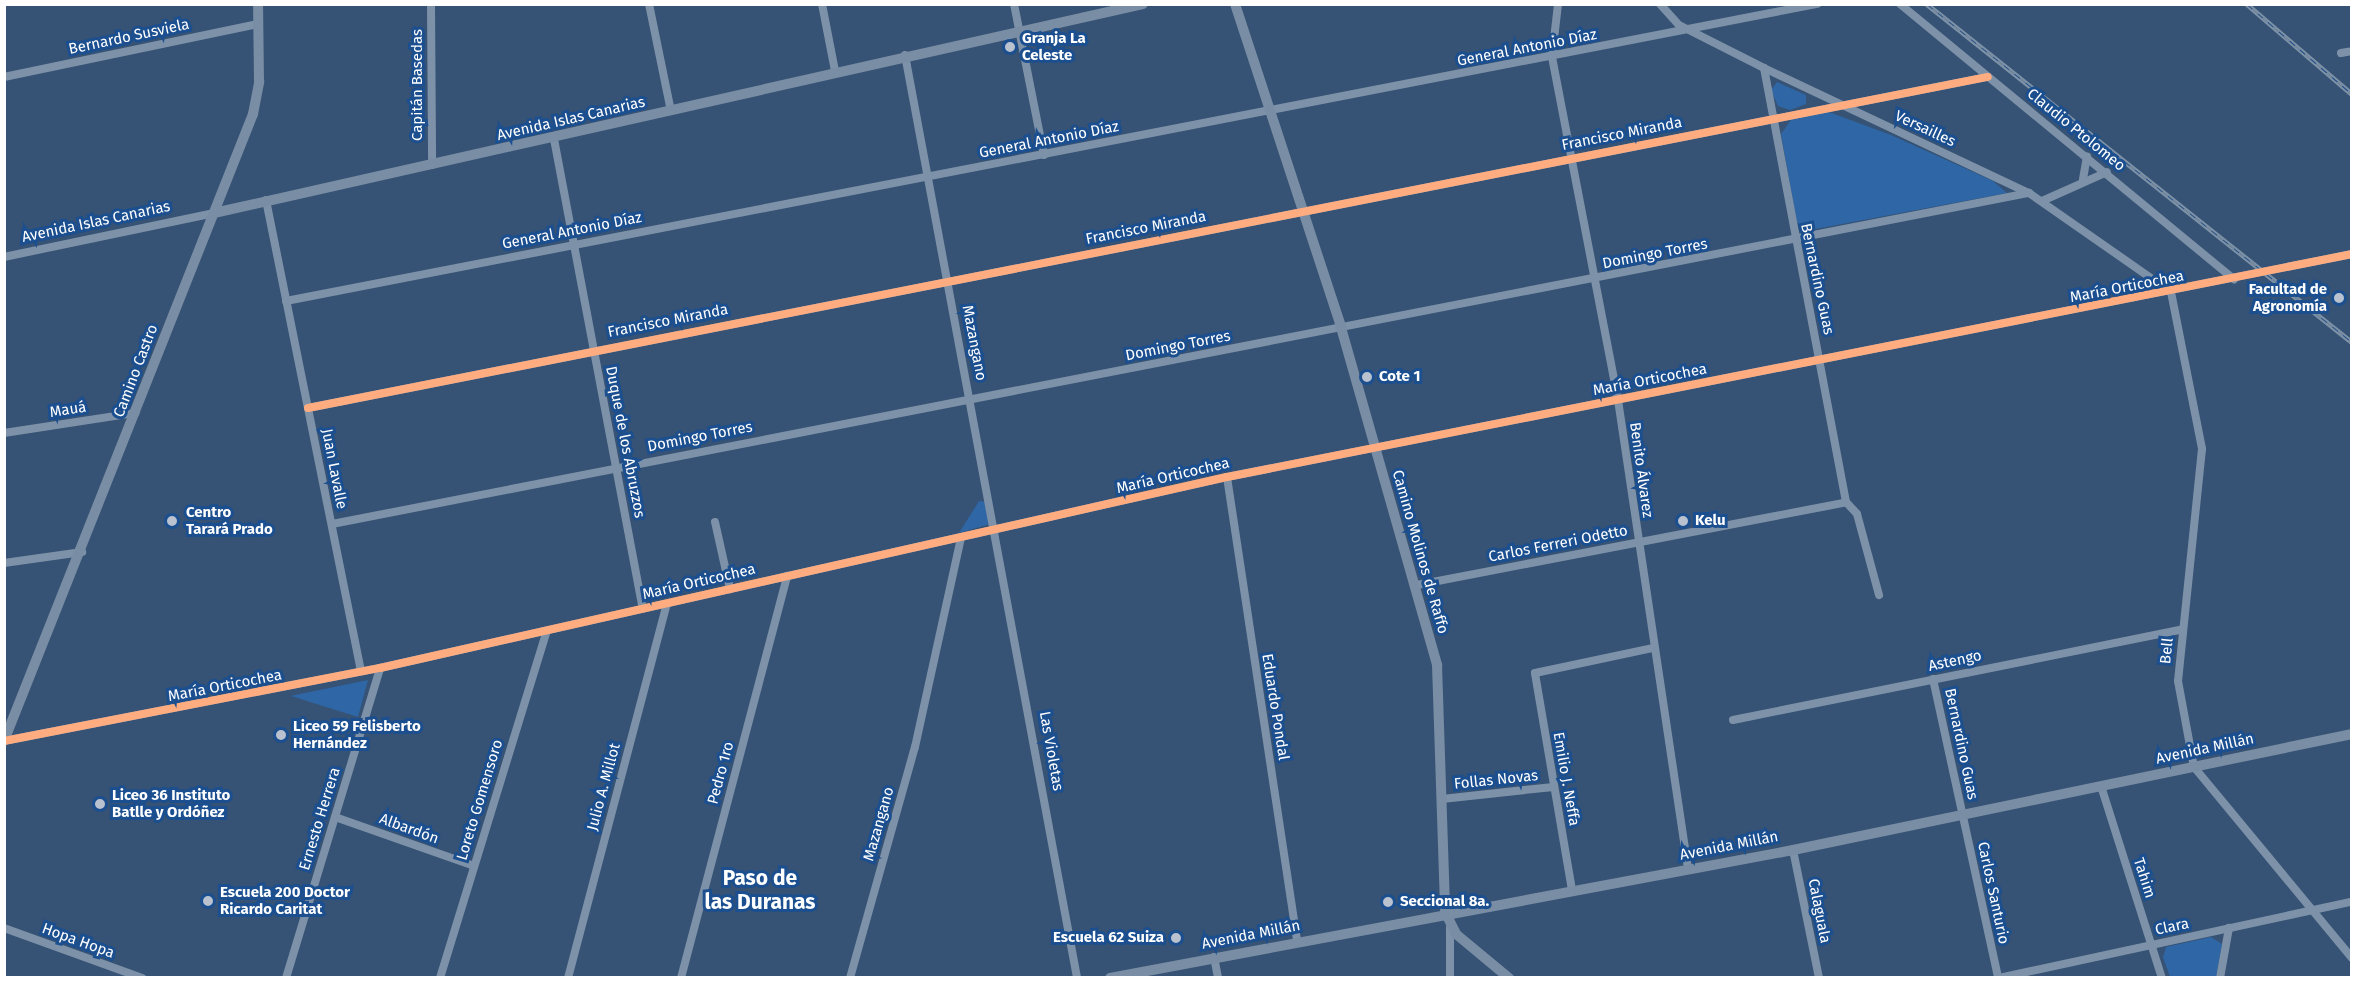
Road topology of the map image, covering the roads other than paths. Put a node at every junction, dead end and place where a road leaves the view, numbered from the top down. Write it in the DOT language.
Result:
graph roads {
  1 [pos="258,4"];
  2 [pos="431,4"];
  3 [pos="649,4"];
  4 [pos="822,4"];
  5 [pos="1014,4"];
  6 [pos="1143,4"];
  7 [pos="1235,4"];
  8 [pos="1558,4"];
  9 [pos="1660,4"];
  10 [pos="1817,4"];
  11 [pos="1900,4"];
  12 [pos="258,24"];
  13 [pos="1689,30"];
  14 [pos="1019,31"];
  15 [pos="2352,51"];
  16 [pos="2340,53"];
  17 [pos="905,55"];
  18 [pos="1552,57"];
  19 [pos="1764,68"];
  20 [pos="835,71"];
  21 [pos="4,77"];
  22 [pos="1988,77"];
  23 [pos="1843,106"];
  24 [pos="1272,110"];
  25 [pos="671,111"];
  26 [pos="1773,118"];
  27 [pos="554,139"];
  28 [pos="1044,155"];
  29 [pos="2087,156"];
  30 [pos="1570,158"];
  31 [pos="432,165"];
  32 [pos="2107,172"];
  33 [pos="928,176"];
  34 [pos="2083,179"];
  35 [pos="2029,193"];
  36 [pos="266,201"];
  37 [pos="2042,201"];
  38 [pos="1305,212"];
  39 [pos="214,213"];
  40 [pos="1795,240"];
  41 [pos="574,245"];
  42 [pos="2352,254"];
  43 [pos="4,257"];
  44 [pos="948,278"];
  45 [pos="2234,279"];
  46 [pos="1593,280"];
  47 [pos="2171,292"];
  48 [pos="286,301"];
  49 [pos="1341,328"];
  50 [pos="594,350"];
  51 [pos="1821,361"];
  52 [pos="971,400"];
  53 [pos="1618,400"];
  54 [pos="308,408"];
  55 [pos="135,413"];
  56 [pos="4,433"];
  57 [pos="1377,447"];
  58 [pos="616,466"];
  59 [pos="1227,477"];
  60 [pos="1846,502"];
  61 [pos="715,522"];
  62 [pos="332,524"];
  63 [pos="997,529"];
  64 [pos="961,537"];
  65 [pos="1637,542"];
  66 [pos="82,552"];
  67 [pos="4,563"];
  68 [pos="787,576"];
  69 [pos="1417,585"];
  70 [pos="730,589"];
  71 [pos="1879,595"];
  72 [pos="667,604"];
  73 [pos="643,609"];
  74 [pos="2182,629"];
  75 [pos="547,631"];
  76 [pos="1653,648"];
  77 [pos="380,669"];
  78 [pos="362,671"];
  79 [pos="1934,679"];
  80 [pos="1733,720"];
  81 [pos="2352,734"];
  82 [pos="4,741"];
  83 [pos="2194,767"];
  84 [pos="2101,786"];
  85 [pos="1553,787"];
  86 [pos="1442,799"];
  87 [pos="1963,815"];
  88 [pos="335,817"];
  89 [pos="1793,850"];
  90 [pos="474,866"];
  91 [pos="1688,870"];
  92 [pos="1572,890"];
  93 [pos="2352,902"];
  94 [pos="2311,910"];
  95 [pos="1446,912"];
  96 [pos="1450,927"];
  97 [pos="4,928"];
  98 [pos="2229,928"];
  99 [pos="1297,941"];
  100 [pos="2152,945"];
  101 [pos="1214,957"];
  102 [pos="2352,958"];
  103 [pos="142,978"];
  104 [pos="286,978"];
  105 [pos="440,978"];
  106 [pos="568,978"];
  107 [pos="681,978"];
  108 [pos="850,978"];
  109 [pos="1077,978"];
  110 [pos="1110,978"];
  111 [pos="1218,978"];
  112 [pos="1450,978"];
  113 [pos="1509,978"];
  114 [pos="1819,978"];
  115 [pos="1998,978"];
  116 [pos="2162,978"];
  117 [pos="2220,978"];
  1 -- 12 [label="street, Camino Castro"];
  2 -- 31 [label="street, Capitán Basedas"];
  3 -- 25 [label="street"];
  4 -- 20 [label="street"];
  5 -- 14 [label="street"];
  6 -- 14 [label="street, Avenida Islas Canarias"];
  7 -- 24 [label="street, Camino Molinos de Raffo"];
  8 -- 18 [label="street, Benito Álvarez"];
  9 -- 13 [label="street, Versailles"];
  10 -- 13 [label="street, General Antonio Díaz"];
  11 -- 22 [label="street, Claudio Ptolomeo"];
  12 -- 21 [label="street, Bernardo Susviela"];
  12 -- 39 [label="street, Camino Castro"];
  13 -- 18 [label="street, General Antonio Díaz"];
  13 -- 19 [label="street, Versailles"];
  14 -- 17 [label="street, Avenida Islas Canarias"];
  14 -- 28 [label="street"];
  15 -- 16 [label="street"];
  17 -- 20 [label="street, Avenida Islas Canarias"];
  17 -- 33 [label="street, Mazangano"];
  18 -- 24 [label="street, General Antonio Díaz"];
  18 -- 30 [label="street, Benito Álvarez"];
  19 -- 23 [label="street, Versailles"];
  19 -- 26 [label="street, Bernardino Guas"];
  20 -- 25 [label="street, Avenida Islas Canarias"];
  22 -- 23 [label="street, Francisco Miranda"];
  22 -- 29 [label="street, Claudio Ptolomeo"];
  23 -- 26 [label="street, Francisco Miranda"];
  23 -- 35 [label="street, Versailles"];
  24 -- 28 [label="street, General Antonio Díaz"];
  24 -- 38 [label="street, Camino Molinos de Raffo"];
  25 -- 27 [label="street, Avenida Islas Canarias"];
  26 -- 30 [label="street, Francisco Miranda"];
  26 -- 40 [label="street, Bernardino Guas"];
  27 -- 31 [label="street, Avenida Islas Canarias"];
  27 -- 41 [label="street, Duque de los Abruzzos"];
  28 -- 33 [label="street, General Antonio Díaz"];
  29 -- 32 [label="street, Claudio Ptolomeo"];
  29 -- 34 [label="street"];
  30 -- 38 [label="street, Francisco Miranda"];
  30 -- 46 [label="street, Benito Álvarez"];
  31 -- 36 [label="street, Avenida Islas Canarias"];
  32 -- 34 [label="street"];
  32 -- 45 [label="street, Claudio Ptolomeo"];
  33 -- 41 [label="street, General Antonio Díaz"];
  33 -- 44 [label="street, Mazangano"];
  34 -- 37 [label="street"];
  35 -- 37 [label="street, Versailles"];
  35 -- 40 [label="street, Domingo Torres"];
  36 -- 39 [label="street, Avenida Islas Canarias"];
  36 -- 48 [label="street, Juan Lavalle"];
  37 -- 47 [label="street, Versailles"];
  38 -- 44 [label="street, Francisco Miranda"];
  38 -- 49 [label="street, Camino Molinos de Raffo"];
  39 -- 43 [label="street, Avenida Islas Canarias"];
  39 -- 55 [label="street, Camino Castro"];
  40 -- 46 [label="street, Domingo Torres"];
  40 -- 51 [label="street, Bernardino Guas"];
  41 -- 48 [label="street, General Antonio Díaz"];
  41 -- 50 [label="street, Duque de los Abruzzos"];
  42 -- 45 [label="street, María Orticochea"];
  44 -- 50 [label="street, Francisco Miranda"];
  44 -- 52 [label="street, Mazangano"];
  45 -- 47 [label="street, María Orticochea"];
  46 -- 49 [label="street, Domingo Torres"];
  46 -- 53 [label="street, Benito Álvarez"];
  47 -- 51 [label="street, María Orticochea"];
  47 -- 74 [label="street, Bell"];
  48 -- 54 [label="street, Juan Lavalle"];
  49 -- 52 [label="street, Domingo Torres"];
  49 -- 57 [label="street, Camino Molinos de Raffo"];
  50 -- 54 [label="street, Francisco Miranda"];
  50 -- 58 [label="street, Duque de los Abruzzos"];
  51 -- 53 [label="street, María Orticochea"];
  51 -- 60 [label="street, Bernardino Guas"];
  52 -- 58 [label="street, Domingo Torres"];
  52 -- 63 [label="street, Mazangano"];
  53 -- 57 [label="street, María Orticochea"];
  53 -- 65 [label="street, Benito Álvarez"];
  54 -- 62 [label="street, Juan Lavalle"];
  55 -- 56 [label="street, Mauá"];
  55 -- 66 [label="street, Camino Castro"];
  57 -- 59 [label="street, María Orticochea"];
  57 -- 69 [label="street, Camino Molinos de Raffo"];
  58 -- 62 [label="street, Domingo Torres"];
  58 -- 73 [label="street, Duque de los Abruzzos"];
  59 -- 63 [label="street, María Orticochea"];
  59 -- 99 [label="street, Eduardo Pondal"];
  60 -- 65 [label="street, Carlos Ferreri Odetto"];
  60 -- 71 [label="street, Bernardino Guas"];
  61 -- 70 [label="street"];
  62 -- 78 [label="street, Juan Lavalle"];
  63 -- 64 [label="street, María Orticochea"];
  63 -- 109 [label="street, Las Violetas"];
  64 -- 68 [label="street, María Orticochea"];
  64 -- 108 [label="street, Mazangano"];
  65 -- 69 [label="street, Carlos Ferreri Odetto"];
  65 -- 76 [label="street, Benito Álvarez"];
  66 -- 67 [label="street"];
  66 -- 82 [label="street, Camino Castro"];
  68 -- 70 [label="street, María Orticochea"];
  68 -- 107 [label="street, Pedro 1ro"];
  69 -- 86 [label="street, Camino Molinos de Raffo"];
  70 -- 72 [label="street, María Orticochea"];
  72 -- 73 [label="street, María Orticochea"];
  72 -- 106 [label="street, Julio A. Millot"];
  73 -- 75 [label="street, María Orticochea"];
  74 -- 79 [label="street, Astengo"];
  74 -- 83 [label="street, Bell"];
  75 -- 77 [label="street, María Orticochea"];
  75 -- 90 [label="street, Loreto Gomensoro"];
  76 -- 85 [label="street, Emilio J. Neffa"];
  76 -- 91 [label="street, Benito Álvarez"];
  77 -- 78 [label="street, María Orticochea"];
  77 -- 88 [label="street, Ernesto Herrera"];
  78 -- 82 [label="street, María Orticochea"];
  79 -- 80 [label="street, Astengo"];
  79 -- 87 [label="street, Bernardino Guas"];
  81 -- 83 [label="street, Avenida Millán"];
  83 -- 84 [label="street, Avenida Millán"];
  83 -- 94 [label="street, Bell"];
  84 -- 87 [label="street, Avenida Millán"];
  84 -- 100 [label="street, Tahim"];
  85 -- 86 [label="street, Follas Novas"];
  85 -- 92 [label="street, Emilio J. Neffa"];
  86 -- 95 [label="street, Camino Molinos de Raffo"];
  87 -- 89 [label="street, Avenida Millán"];
  87 -- 115 [label="street, Carlos Santurio"];
  88 -- 90 [label="street, Albardón"];
  88 -- 104 [label="street, Ernesto Herrera"];
  89 -- 91 [label="street, Avenida Millán"];
  89 -- 114 [label="street, Calaguala"];
  90 -- 105 [label="street, Loreto Gomensoro"];
  91 -- 92 [label="street, Avenida Millán"];
  92 -- 95 [label="street, Avenida Millán"];
  93 -- 94 [label="street, Clara"];
  94 -- 98 [label="street, Clara"];
  94 -- 102 [label="street, Bell"];
  95 -- 96 [label="street, Camino Molinos de Raffo"];
  95 -- 99 [label="street, Avenida Millán"];
  96 -- 112 [label="street"];
  96 -- 113 [label="street"];
  97 -- 103 [label="street, Hopa Hopa"];
  98 -- 100 [label="street, Clara"];
  98 -- 117 [label="street"];
  99 -- 101 [label="street, Avenida Millán"];
  100 -- 115 [label="street, Clara"];
  100 -- 116 [label="street, Tahim"];
  101 -- 110 [label="street, Avenida Millán"];
  101 -- 111 [label="street"];
}
